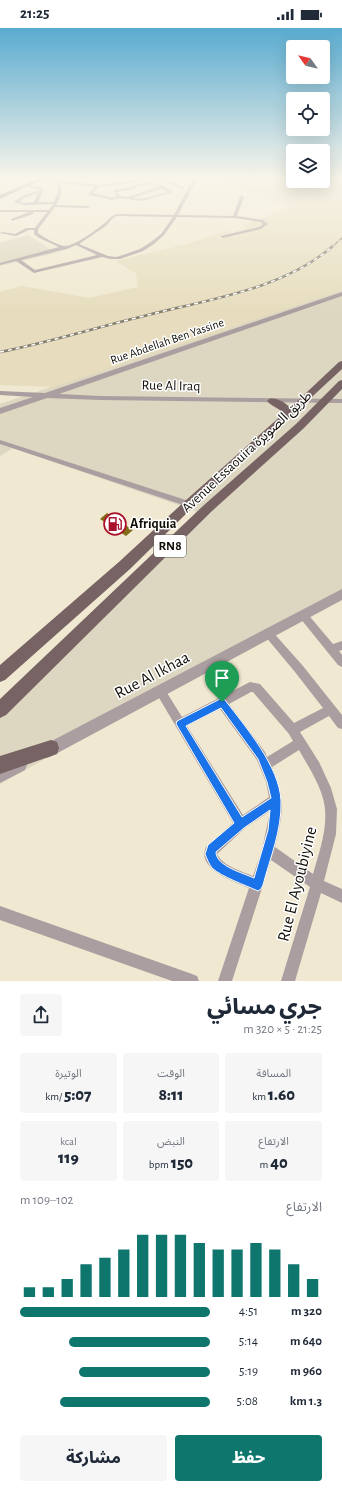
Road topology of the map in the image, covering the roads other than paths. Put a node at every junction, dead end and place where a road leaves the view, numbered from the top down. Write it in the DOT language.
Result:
graph roads {
  1 [pos="42,221"];
  2 [pos="108,221"];
  3 [pos="172,221"];
  4 [pos="263,221"];
  5 [pos="36,229"];
  6 [pos="2,233"];
  7 [pos="224,237"];
  8 [pos="76,244"];
  9 [pos="65,248"];
  10 [pos="104,255"];
  11 [pos="18,260"];
  12 [pos="0,264"];
  13 [pos="342,294"];
  14 [pos="342,364"];
  15 [pos="342,383"];
  16 [pos="0,394"];
  17 [pos="44,396"];
  18 [pos="335,396"];
  19 [pos="272,400"];
  20 [pos="304,400"];
  21 [pos="0,411"];
  22 [pos="289,414"];
  23 [pos="0,442"];
  24 [pos="189,504"];
  25 [pos="342,594"];
  26 [pos="303,615"];
  27 [pos="268,634"];
  28 [pos="342,645"];
  29 [pos="332,650"];
  30 [pos="342,662"];
  31 [pos="0,675"];
  32 [pos="160,691"];
  33 [pos="222,702"];
  34 [pos="331,708"];
  35 [pos="0,710"];
  36 [pos="180,724"];
  37 [pos="342,724"];
  38 [pos="293,730"];
  39 [pos="301,742"];
  40 [pos="51,748"];
  41 [pos="0,765"];
  42 [pos="265,765"];
  43 [pos="0,776"];
  44 [pos="276,800"];
  45 [pos="241,824"];
  46 [pos="268,850"];
  47 [pos="317,884"];
  48 [pos="258,885"];
  49 [pos="342,896"];
  50 [pos="0,913"];
  51 [pos="192,981"];
  52 [pos="225,981"];
  53 [pos="288,981"];
  1 -- 5 [label="street"];
  2 -- 8 [label="street"];
  3 -- 10 [label="street"];
  4 -- 7 [label="street"];
  5 -- 6 [label="street"];
  5 -- 9 [label="street"];
  8 -- 9 [label="street"];
  8 -- 10 [label="street"];
  9 -- 11 [label="street"];
  10 -- 11 [label="street"];
  11 -- 12 [label="street"];
  13 -- 17 [label="street, Rue Abdellah Ben Yassine"];
  14 -- 20 [label="main road, Avenue Essaouira طريق الصويرة / RN8"];
  15 -- 18 [label="main road, Avenue Essaouira طريق الصويرة / RN8"];
  16 -- 17 [label="street, Rue Al Iraq"];
  17 -- 19 [label="street, Rue Al Iraq"];
  17 -- 21 [label="street, Rue Abdellah Ben Yassine"];
  18 -- 20 [label="street, Rue Al Iraq"];
  18 -- 35 [label="main road, Avenue Essaouira طريق الصويرة / RN8"];
  19 -- 20 [label="street, Rue Al Iraq"];
  19 -- 22 [label="main road"];
  20 -- 22 [label="main road, Avenue Essaouira طريق الصويرة / RN8"];
  22 -- 24 [label="main road, Avenue Essaouira طريق الصويرة / RN8"];
  23 -- 24 [label="street"];
  24 -- 31 [label="main road, Avenue Essaouira طريق الصويرة / RN8"];
  25 -- 26 [label="street, Rue Al Ikhaa"];
  26 -- 27 [label="street, Rue Al Ikhaa"];
  26 -- 29 [label="street"];
  27 -- 32 [label="street, Rue Al Ikhaa"];
  27 -- 34 [label="street"];
  28 -- 29 [label="street"];
  29 -- 30 [label="street"];
  32 -- 36 [label="street"];
  32 -- 40 [label="street, Rue Al Ikhaa"];
  33 -- 36 [label="street, Rue El Ayoubiyine"];
  33 -- 38 [label="street, Rue El Ayoubiyine"];
  33 -- 42 [label="street"];
  34 -- 37 [label="street"];
  34 -- 38 [label="street"];
  36 -- 45 [label="street"];
  38 -- 39 [label="street, Rue El Ayoubiyine"];
  39 -- 42 [label="street"];
  39 -- 47 [label="street, Rue El Ayoubiyine"];
  40 -- 41 [label="main road"];
  40 -- 43 [label="street, Rue Al Ikhaa"];
  42 -- 44 [label="street"];
  44 -- 45 [label="street"];
  44 -- 46 [label="street"];
  45 -- 48 [label="street"];
  46 -- 47 [label="street"];
  46 -- 48 [label="street"];
  47 -- 49 [label="street"];
  47 -- 53 [label="street, Rue El Ayoubiyine"];
  48 -- 52 [label="street"];
  50 -- 51 [label="street"];
}
